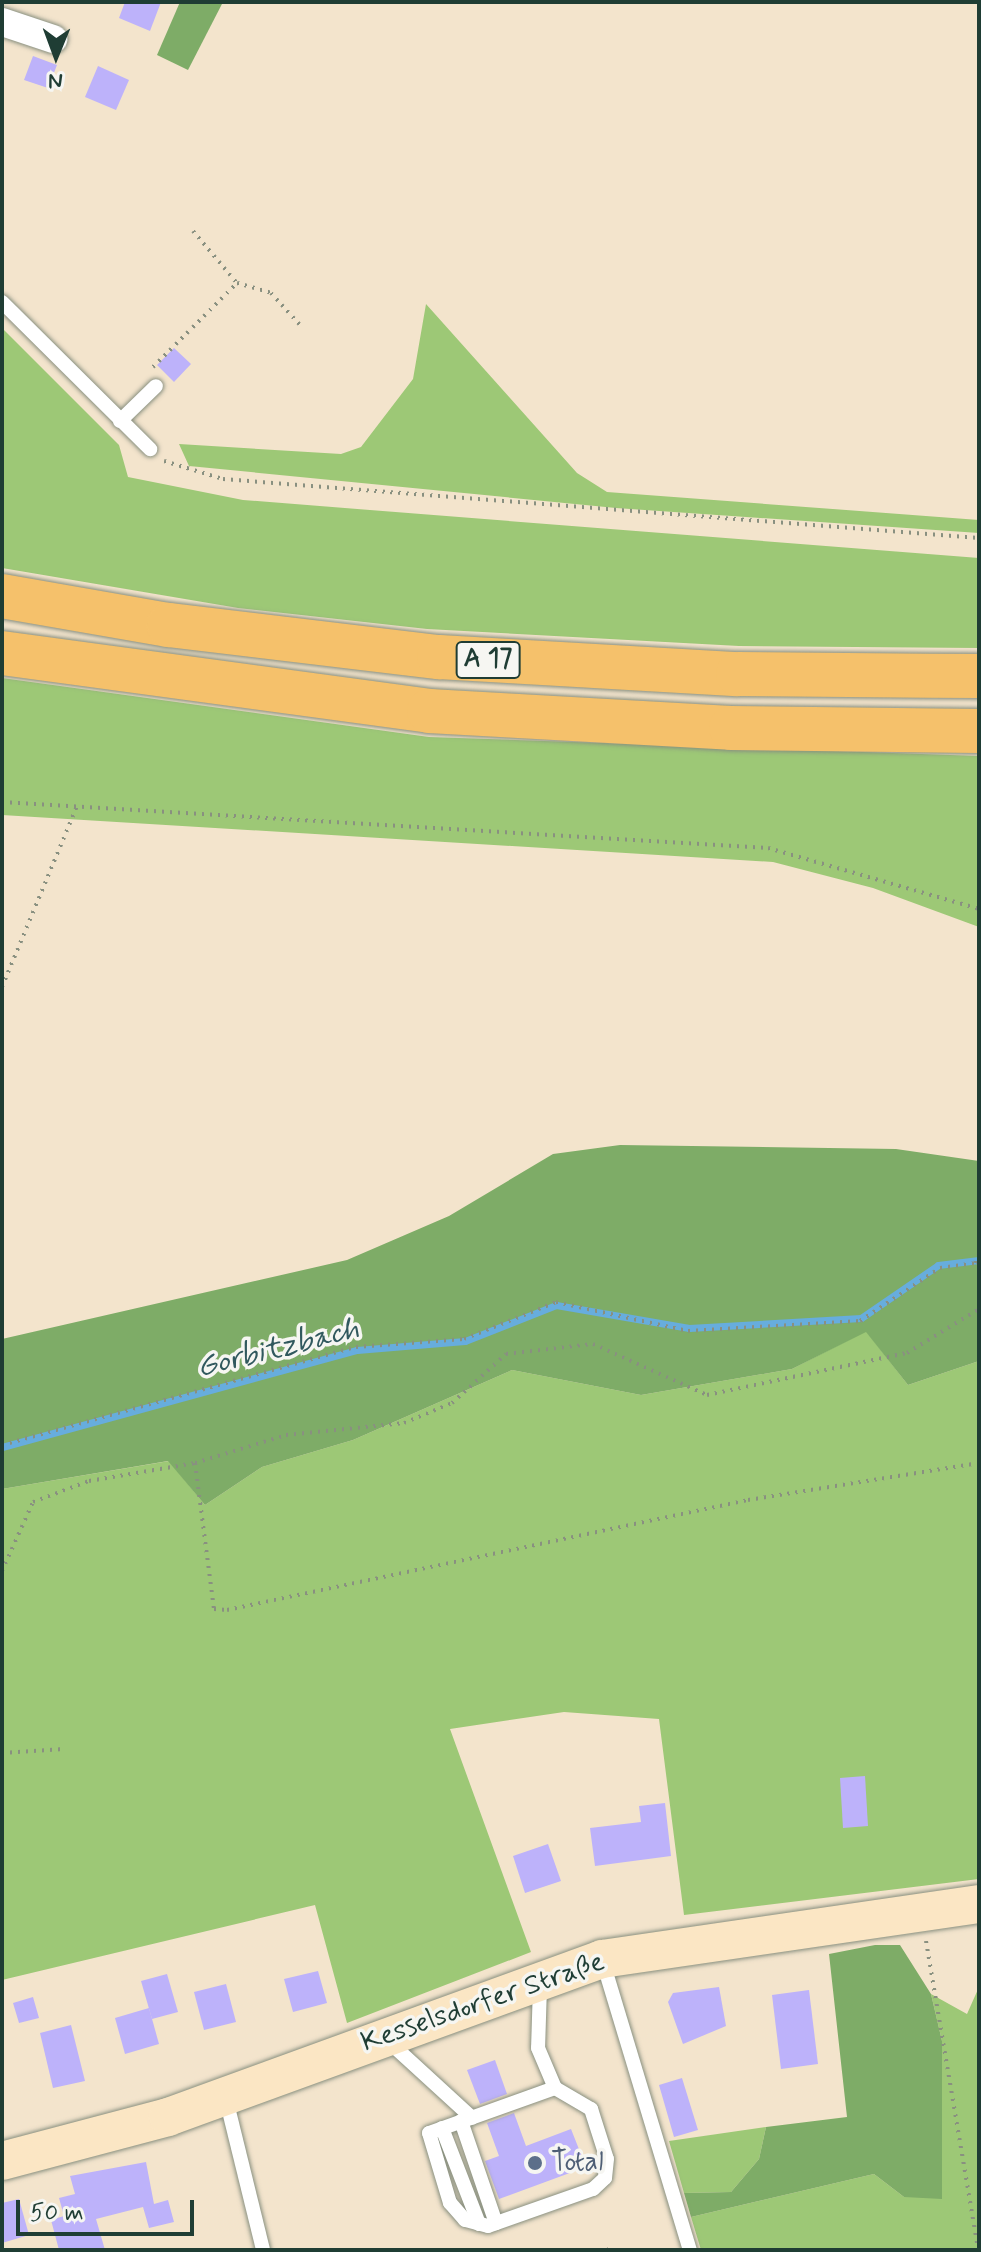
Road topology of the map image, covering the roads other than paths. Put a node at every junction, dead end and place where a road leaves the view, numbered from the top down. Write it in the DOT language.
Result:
graph roads {
  1 [pos="2,22"];
  2 [pos="53,39"];
  3 [pos="2,302"];
  4 [pos="156,386"];
  5 [pos="120,421"];
  6 [pos="150,449"];
  7 [pos="2,596"];
  8 [pos="2,653"];
  9 [pos="979,676"];
  10 [pos="979,731"];
  11 [pos="979,1904"];
  12 [pos="602,1959"];
  13 [pos="540,1978"];
  14 [pos="384,2037"];
  15 [pos="555,2088"];
  16 [pos="225,2096"];
  17 [pos="467,2120"];
  18 [pos="2,2161"];
  19 [pos="496,2223"];
  20 [pos="263,2250"];
  21 [pos="690,2250"];
  1 -- 2 [label="street"];
  3 -- 5 [label="lane"];
  4 -- 5 [label="lane"];
  5 -- 6 [label="lane"];
  7 -- 9 [label="highway, A 17"];
  8 -- 10 [label="highway, A 17"];
  11 -- 12 [label="main road, Kesselsdorfer Straße"];
  12 -- 13 [label="main road, Kesselsdorfer Straße"];
  12 -- 21 [label="lane"];
  13 -- 14 [label="main road, Kesselsdorfer Straße"];
  13 -- 15 [label="lane"];
  14 -- 16 [label="main road, Kesselsdorfer Straße"];
  14 -- 17 [label="lane"];
  15 -- 17 [label="lane"];
  15 -- 19 [label="lane"];
  16 -- 18 [label="main road, Kesselsdorfer Straße"];
  16 -- 20 [label="lane"];
  17 -- 19 [label="lane"];
  17 -- 19 [label="lane"];
}
